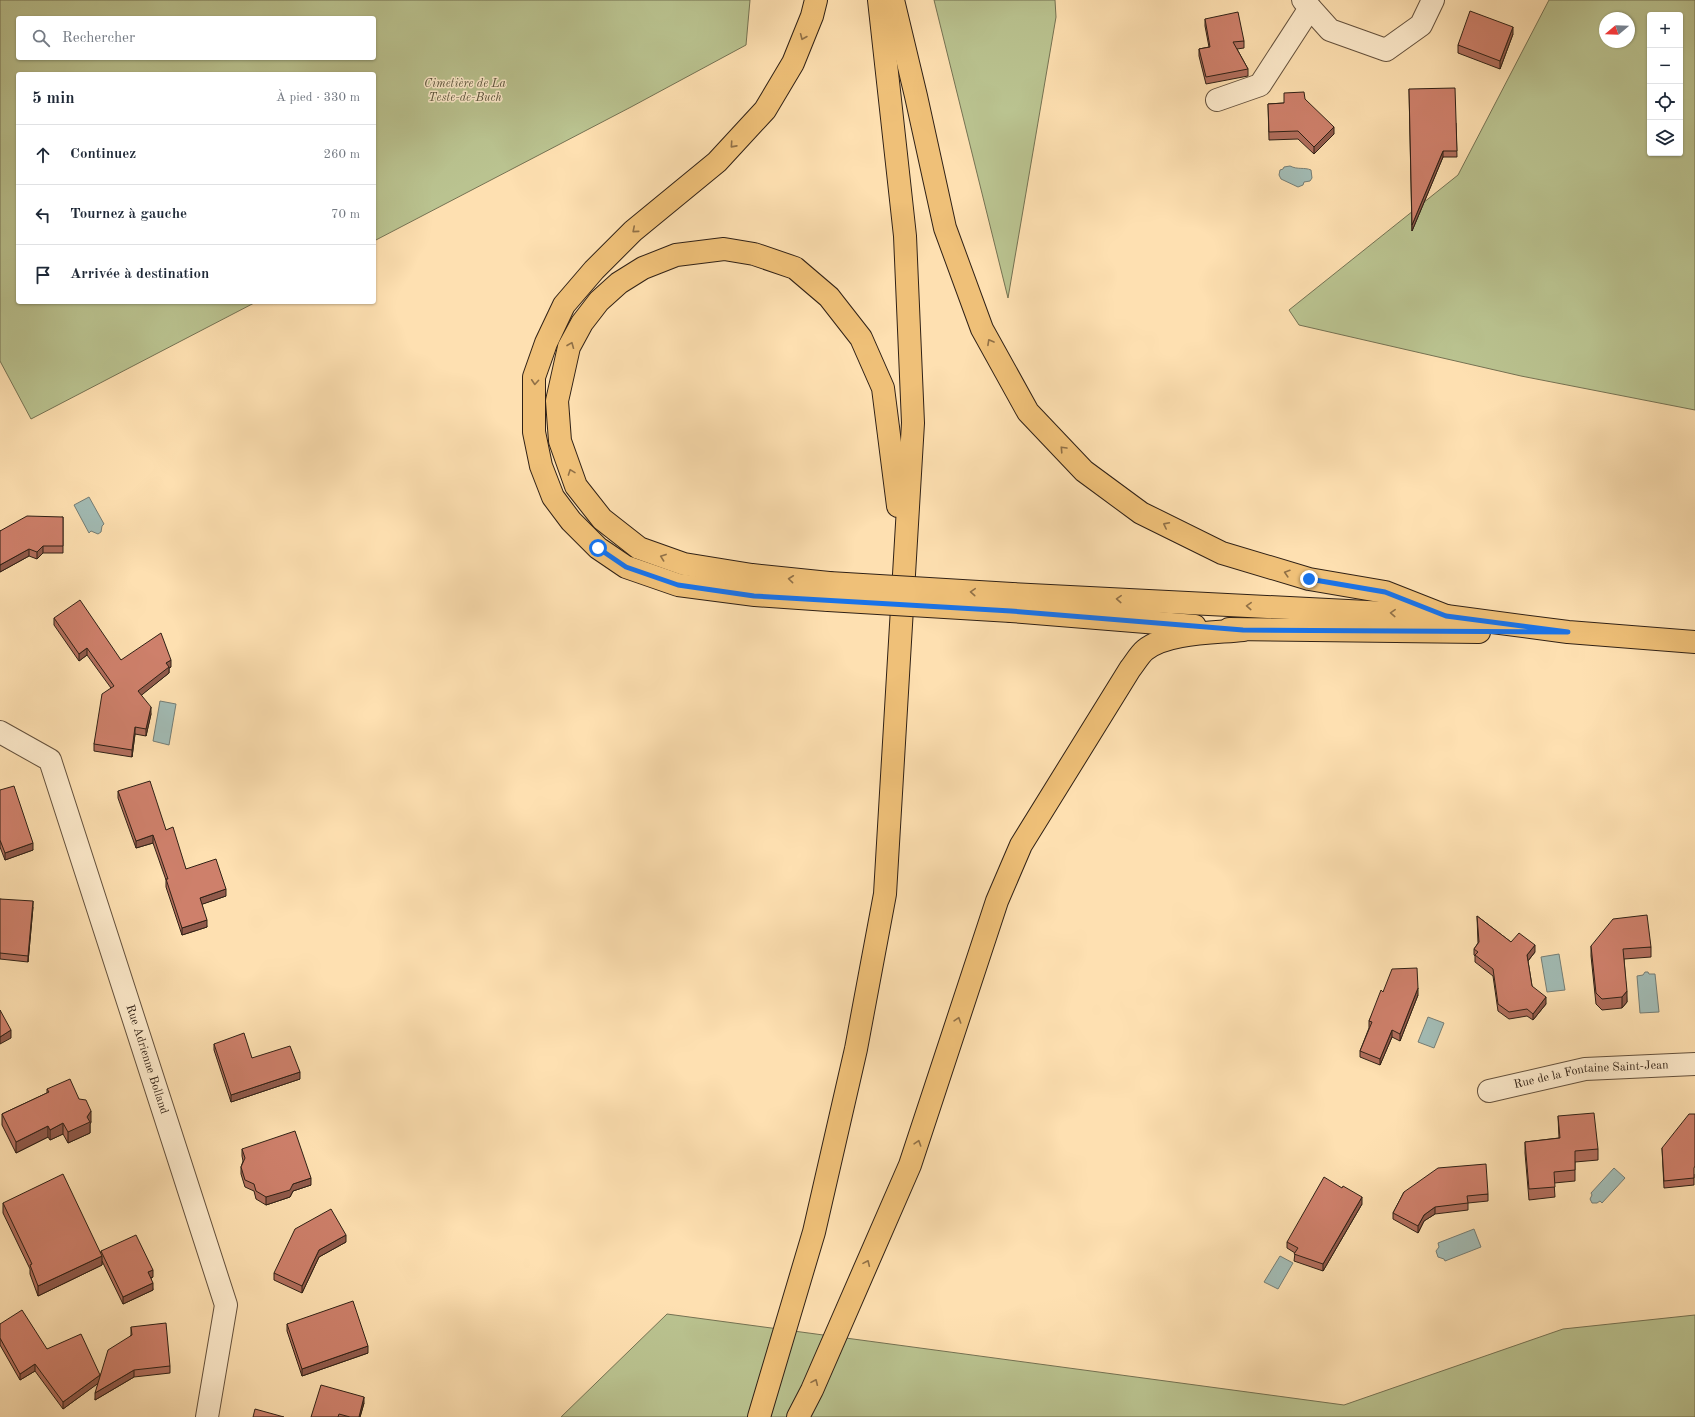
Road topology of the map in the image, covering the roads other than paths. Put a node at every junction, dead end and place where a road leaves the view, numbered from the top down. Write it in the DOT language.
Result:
graph roads {
  1 [pos="816,0"];
  2 [pos="879,0"];
  3 [pos="892,0"];
  4 [pos="1433,0"];
  5 [pos="1306,4"];
  6 [pos="1218,100"];
  7 [pos="905,555"];
  8 [pos="829,591"];
  9 [pos="1011,603"];
  10 [pos="1446,616"];
  11 [pos="1243,630"];
  12 [pos="1568,632"];
  13 [pos="1695,642"];
  14 [pos="0,732"];
  15 [pos="1695,1064"];
  16 [pos="1489,1091"];
  17 [pos="207,1417"];
  18 [pos="759,1417"];
  19 [pos="798,1417"];
  1 -- 8 [label="main road, one-way"];
  2 -- 7 [label="main road"];
  10 -- 3 [label="main road, one-way"];
  4 -- 5 [label="street"];
  5 -- 6 [label="street"];
  8 -- 7 [label="main road, one-way"];
  7 -- 18 [label="main road"];
  8 -- 9 [label="main road, bridge"];
  10 -- 9 [label="main road, one-way"];
  9 -- 11 [label="main road"];
  10 -- 12 [label="main road"];
  11 -- 12 [label="main road"];
  19 -- 11 [label="main road, one-way"];
  12 -- 13 [label="main road"];
  14 -- 17 [label="street, Rue Adrienne Bolland"];
  15 -- 16 [label="street, Rue de la Fontaine Saint-Jean"];
}
